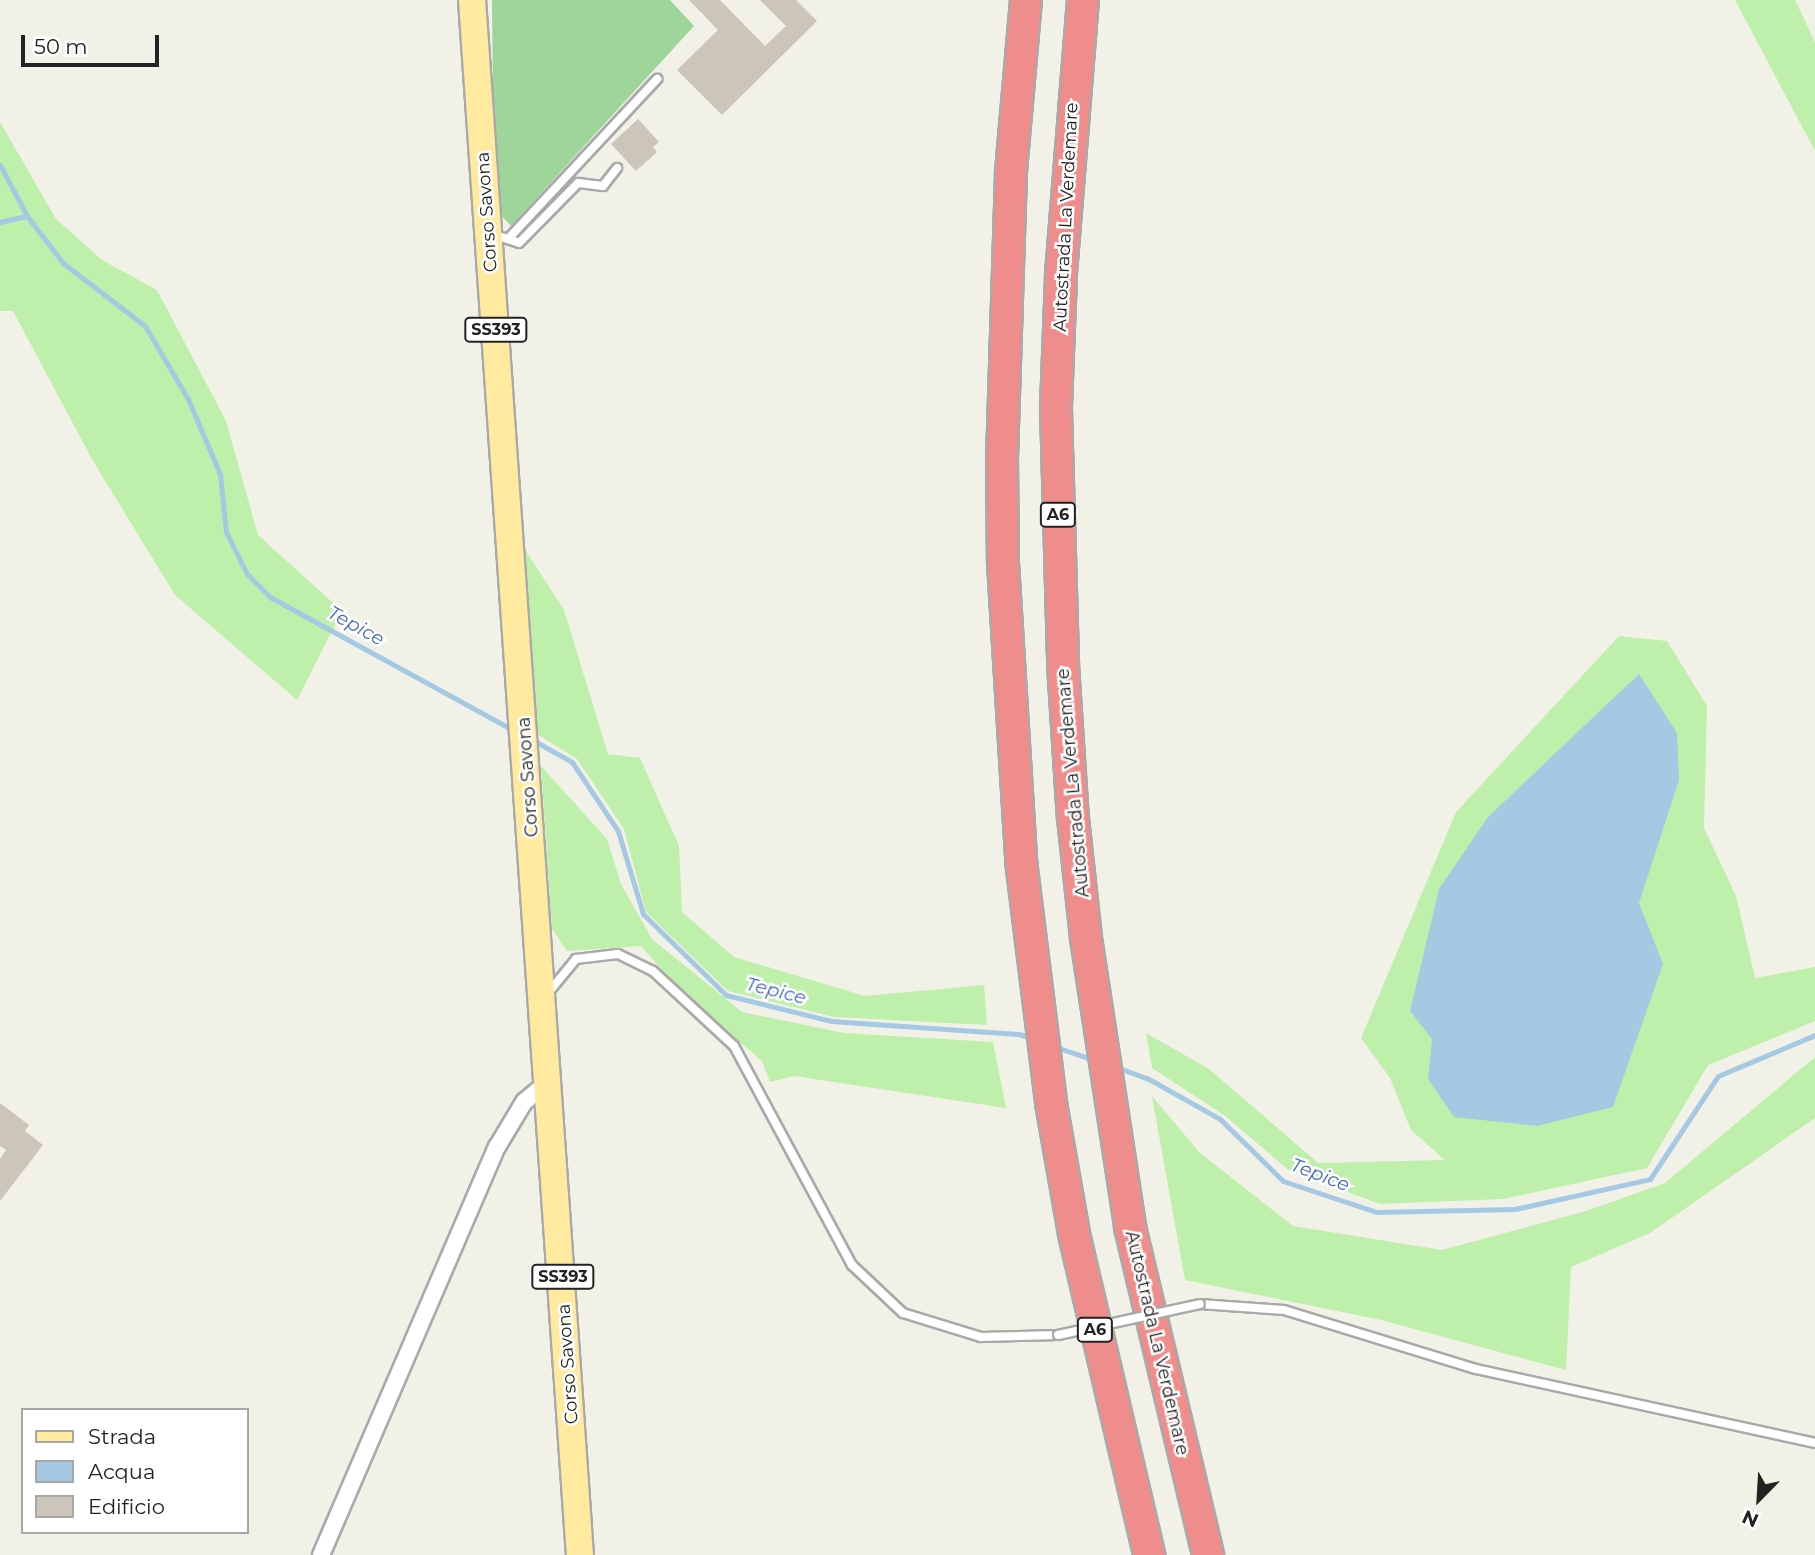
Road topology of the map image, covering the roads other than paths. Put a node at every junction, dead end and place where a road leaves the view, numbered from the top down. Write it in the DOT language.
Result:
graph roads {
  1 [pos="472,0"];
  2 [pos="1026,0"];
  3 [pos="1083,0"];
  4 [pos="657,79"];
  5 [pos="617,168"];
  6 [pos="498,237"];
  7 [pos="544,998"];
  8 [pos="550,1081"];
  9 [pos="1815,1443"];
  10 [pos="321,1555"];
  11 [pos="580,1555"];
  12 [pos="1149,1555"];
  13 [pos="1208,1555"];
  1 -- 6 [label="main road, Corso Savona / SS393"];
  2 -- 12 [label="highway, A6"];
  3 -- 13 [label="highway, Autostrada La Verdemare / A6"];
  4 -- 6 [label="lane"];
  5 -- 6 [label="lane"];
  6 -- 7 [label="main road, Corso Savona / SS393"];
  7 -- 8 [label="main road, Corso Savona / SS393"];
  7 -- 9 [label="lane, bridge"];
  8 -- 10 [label="street"];
  8 -- 11 [label="main road, Corso Savona / SS393"];
}
